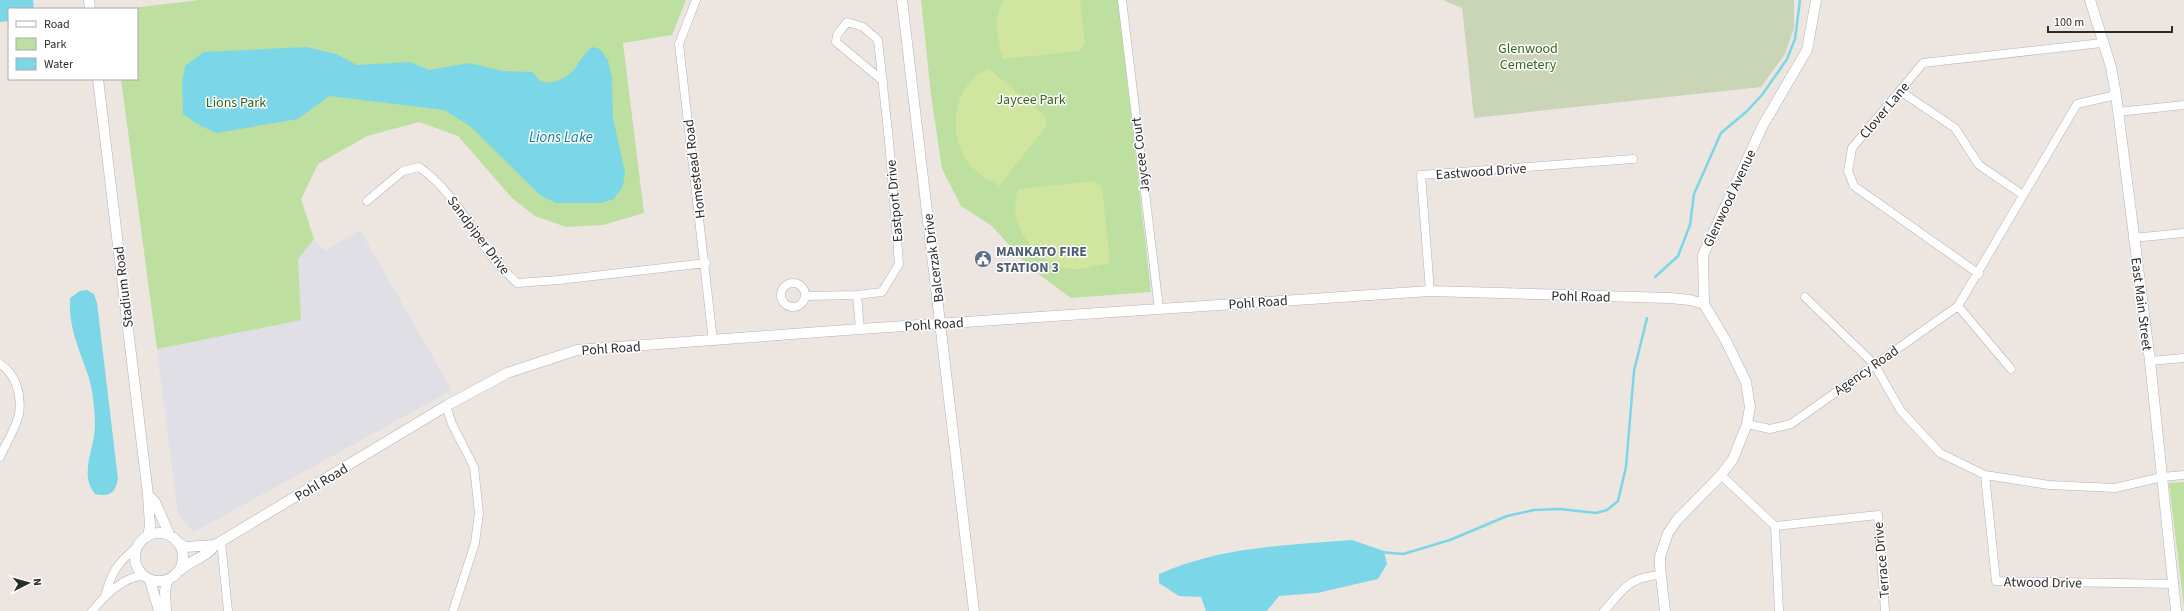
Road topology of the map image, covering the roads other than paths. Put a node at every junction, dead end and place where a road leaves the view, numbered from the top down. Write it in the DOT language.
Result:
graph roads {
  1 [pos="696,0"];
  2 [pos="902,0"];
  3 [pos="1122,0"];
  4 [pos="1816,0"];
  5 [pos="2090,0"];
  6 [pos="2102,43"];
  7 [pos="98,80"];
  8 [pos="883,81"];
  9 [pos="1900,91"];
  10 [pos="2116,95"];
  11 [pos="2184,105"];
  12 [pos="2118,112"];
  13 [pos="1633,159"];
  14 [pos="2023,195"];
  15 [pos="367,201"];
  16 [pos="2184,233"];
  17 [pos="2133,238"];
  18 [pos="706,262"];
  19 [pos="1979,274"];
  20 [pos="1430,291"];
  21 [pos="857,295"];
  22 [pos="805,296"];
  23 [pos="1805,297"];
  24 [pos="1704,304"];
  25 [pos="1958,306"];
  26 [pos="1159,309"];
  27 [pos="940,324"];
  28 [pos="860,329"];
  29 [pos="714,341"];
  30 [pos="2184,358"];
  31 [pos="2150,361"];
  32 [pos="0,364"];
  33 [pos="1874,364"];
  34 [pos="2011,369"];
  35 [pos="446,406"];
  36 [pos="1747,424"];
  37 [pos="0,456"];
  38 [pos="1721,475"];
  39 [pos="1985,475"];
  40 [pos="2184,475"];
  41 [pos="2162,477"];
  42 [pos="148,495"];
  43 [pos="1775,526"];
  44 [pos="148,536"];
  45 [pos="173,538"];
  46 [pos="218,543"];
  47 [pos="137,547"];
  48 [pos="180,570"];
  49 [pos="1661,575"];
  50 [pos="146,578"];
  51 [pos="166,581"];
  52 [pos="2174,584"];
  53 [pos="105,596"];
  54 [pos="92,611"];
  55 [pos="159,611"];
  56 [pos="166,611"];
  57 [pos="228,611"];
  58 [pos="453,611"];
  59 [pos="974,611"];
  60 [pos="1604,611"];
  61 [pos="1665,611"];
  62 [pos="1779,611"];
  63 [pos="1885,611"];
  64 [pos="2176,611"];
  1 -- 18 [label="street, Homestead Road"];
  2 -- 27 [label="street, Balcerzak Drive"];
  3 -- 26 [label="street, Jaycee Court"];
  4 -- 24 [label="street, Glenwood Avenue"];
  5 -- 6 [label="street, East Main Street"];
  6 -- 9 [label="street, Clover Lane"];
  6 -- 10 [label="street, East Main Street"];
  7 -- 42 [label="street, Stadium Road"];
  8 -- 8 [label="street, Eastport Drive"];
  8 -- 21 [label="street, Eastport Drive"];
  9 -- 14 [label="street"];
  9 -- 19 [label="street, Clover Lane"];
  10 -- 12 [label="street, East Main Street"];
  10 -- 14 [label="street, Agency Road"];
  11 -- 12 [label="street"];
  12 -- 17 [label="street, East Main Street"];
  13 -- 20 [label="street, Eastwood Drive"];
  14 -- 19 [label="street, Agency Road"];
  15 -- 18 [label="street, Sandpiper Drive"];
  16 -- 17 [label="street"];
  17 -- 31 [label="street, East Main Street"];
  18 -- 29 [label="street, Homestead Road"];
  19 -- 25 [label="street, Agency Road"];
  20 -- 24 [label="street, Pohl Road"];
  20 -- 26 [label="street, Pohl Road"];
  21 -- 22 [label="street, Eastport Drive"];
  21 -- 28 [label="street"];
  23 -- 33 [label="street"];
  24 -- 36 [label="street, Glenwood Avenue"];
  25 -- 33 [label="street, Agency Road"];
  25 -- 34 [label="street"];
  26 -- 27 [label="street, Pohl Road"];
  27 -- 28 [label="street, Pohl Road"];
  27 -- 59 [label="street, Balcerzak Drive"];
  28 -- 29 [label="street, Pohl Road"];
  29 -- 35 [label="street, Pohl Road"];
  30 -- 31 [label="street"];
  31 -- 41 [label="street, East Main Street"];
  32 -- 37 [label="street"];
  33 -- 36 [label="street, Agency Road"];
  33 -- 39 [label="street"];
  35 -- 46 [label="street, Pohl Road"];
  35 -- 58 [label="street"];
  36 -- 38 [label="street"];
  38 -- 43 [label="street"];
  38 -- 49 [label="street"];
  39 -- 41 [label="street"];
  39 -- 52 [label="street, Atwood Drive"];
  40 -- 41 [label="street"];
  41 -- 52 [label="street, East Main Street"];
  42 -- 44 [label="street, Stadium Road"];
  42 -- 45 [label="street, Stadium Road"];
  43 -- 62 [label="street"];
  43 -- 63 [label="street, Terrace Drive"];
  44 -- 45 [label="street"];
  44 -- 47 [label="street"];
  45 -- 46 [label="street, Pohl Road"];
  45 -- 48 [label="street"];
  46 -- 48 [label="street, Pohl Road"];
  46 -- 57 [label="street"];
  47 -- 50 [label="street"];
  47 -- 53 [label="street"];
  48 -- 51 [label="street"];
  49 -- 60 [label="street"];
  49 -- 61 [label="street"];
  50 -- 51 [label="street"];
  50 -- 53 [label="street"];
  50 -- 55 [label="street"];
  51 -- 56 [label="street"];
  52 -- 64 [label="street, East Main Street"];
  53 -- 54 [label="street"];
}
